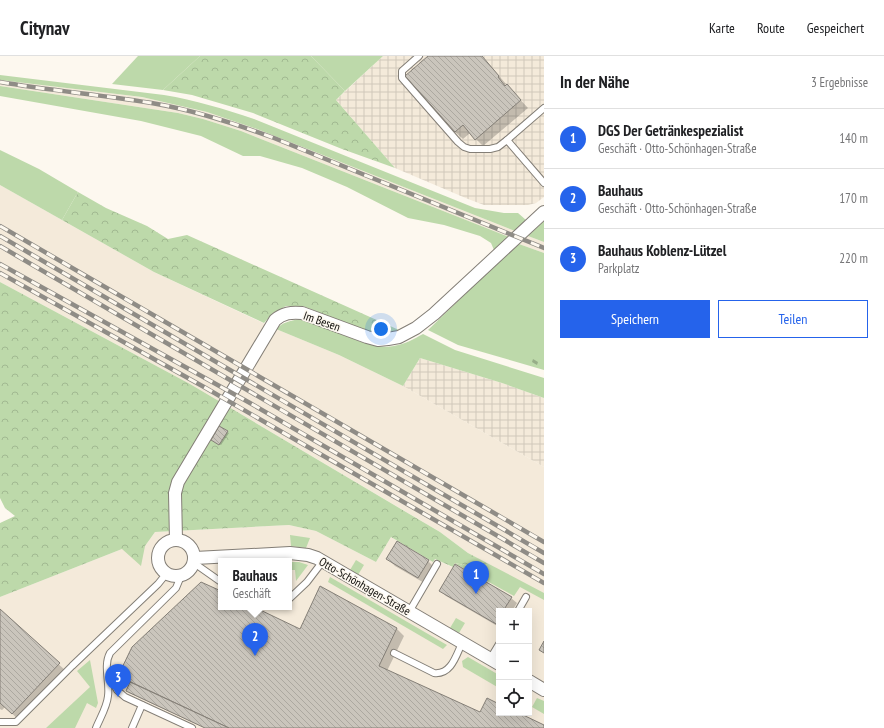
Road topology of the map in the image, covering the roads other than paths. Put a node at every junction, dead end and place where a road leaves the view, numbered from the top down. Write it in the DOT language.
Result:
graph roads {
  1 [pos="419,56"];
  2 [pos="544,108"];
  3 [pos="507,140"];
  4 [pos="544,183"];
  5 [pos="544,212"];
  6 [pos="176,540"];
  7 [pos="218,558"];
  8 [pos="221,558"];
  9 [pos="194,560"];
  10 [pos="323,561"];
  11 [pos="437,564"];
  12 [pos="167,574"];
  13 [pos="181,576"];
  14 [pos="218,580"];
  15 [pos="292,596"];
  16 [pos="526,597"];
  17 [pos="520,608"];
  18 [pos="409,612"];
  19 [pos="462,643"];
  20 [pos="394,654"];
  21 [pos="495,661"];
  22 [pos="107,669"];
  23 [pos="532,683"];
  24 [pos="544,690"];
  25 [pos="142,705"];
  26 [pos="0,722"];
  27 [pos="96,728"];
  28 [pos="132,728"];
  29 [pos="192,728"];
  1 -- 3 [label="lane"];
  2 -- 3 [label="lane"];
  3 -- 4 [label="lane"];
  5 -- 6 [label="street, Im Besen"];
  6 -- 9 [label="street"];
  6 -- 12 [label="street"];
  7 -- 9 [label="street, Otto-Schönhagen-Straße"];
  8 -- 10 [label="street, Otto-Schönhagen-Straße"];
  9 -- 13 [label="street"];
  9 -- 14 [label="lane"];
  10 -- 15 [label="lane"];
  10 -- 18 [label="street, Otto-Schönhagen-Straße"];
  11 -- 18 [label="lane"];
  12 -- 13 [label="street"];
  12 -- 26 [label="lane"];
  13 -- 22 [label="lane"];
  16 -- 17 [label="lane"];
  18 -- 19 [label="street, Otto-Schönhagen-Straße"];
  19 -- 20 [label="lane"];
  19 -- 21 [label="street, Otto-Schönhagen-Straße"];
  22 -- 25 [label="lane"];
  22 -- 27 [label="lane"];
  23 -- 24 [label="street"];
  25 -- 28 [label="lane"];
  25 -- 29 [label="lane"];
}
